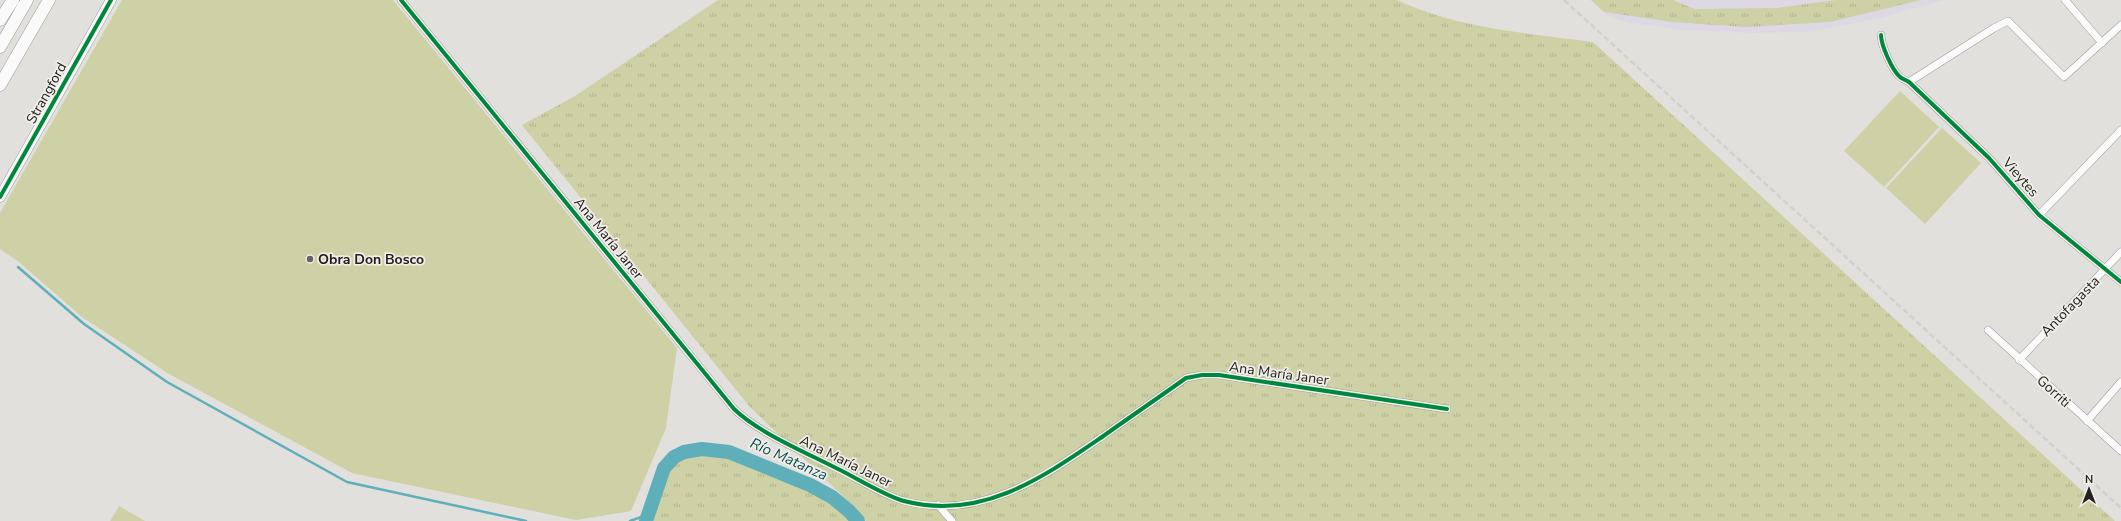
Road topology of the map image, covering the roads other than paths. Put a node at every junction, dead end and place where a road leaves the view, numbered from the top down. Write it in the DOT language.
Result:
graph roads {
  1 [pos="12,0"];
  2 [pos="27,0"];
  3 [pos="49,0"];
  4 [pos="111,0"];
  5 [pos="401,0"];
  6 [pos="2065,0"];
  7 [pos="0,20"];
  8 [pos="2121,25"];
  9 [pos="1882,35"];
  10 [pos="2102,43"];
  11 [pos="0,47"];
  12 [pos="1909,82"];
  13 [pos="0,85"];
  14 [pos="2121,130"];
  15 [pos="0,197"];
  16 [pos="2039,215"];
  17 [pos="2121,252"];
  18 [pos="2106,268"];
  19 [pos="2121,282"];
  20 [pos="1988,330"];
  21 [pos="2019,360"];
  22 [pos="2121,382"];
  23 [pos="1447,409"];
  24 [pos="2087,421"];
  25 [pos="2121,451"];
  26 [pos="938,505"];
  27 [pos="952,521"];
  1 -- 7 [label="highway"];
  2 -- 11 [label="highway"];
  3 -- 13 [label="highway"];
  4 -- 15 [label="street, Strangford"];
  5 -- 26 [label="street, Ana María Janer"];
  6 -- 10 [label="street"];
  8 -- 10 [label="street"];
  9 -- 12 [label="street, Vieytes"];
  10 -- 12 [label="street"];
  12 -- 16 [label="street, Vieytes"];
  14 -- 16 [label="street"];
  16 -- 18 [label="street, Vieytes"];
  17 -- 18 [label="street, Antofagasta"];
  18 -- 19 [label="street, Vieytes"];
  18 -- 21 [label="street, Antofagasta"];
  20 -- 21 [label="street, Gorriti"];
  21 -- 24 [label="street, Gorriti"];
  22 -- 24 [label="street"];
  23 -- 26 [label="street, Ana María Janer"];
  24 -- 25 [label="street, Gorriti"];
  26 -- 27 [label="street"];
}
